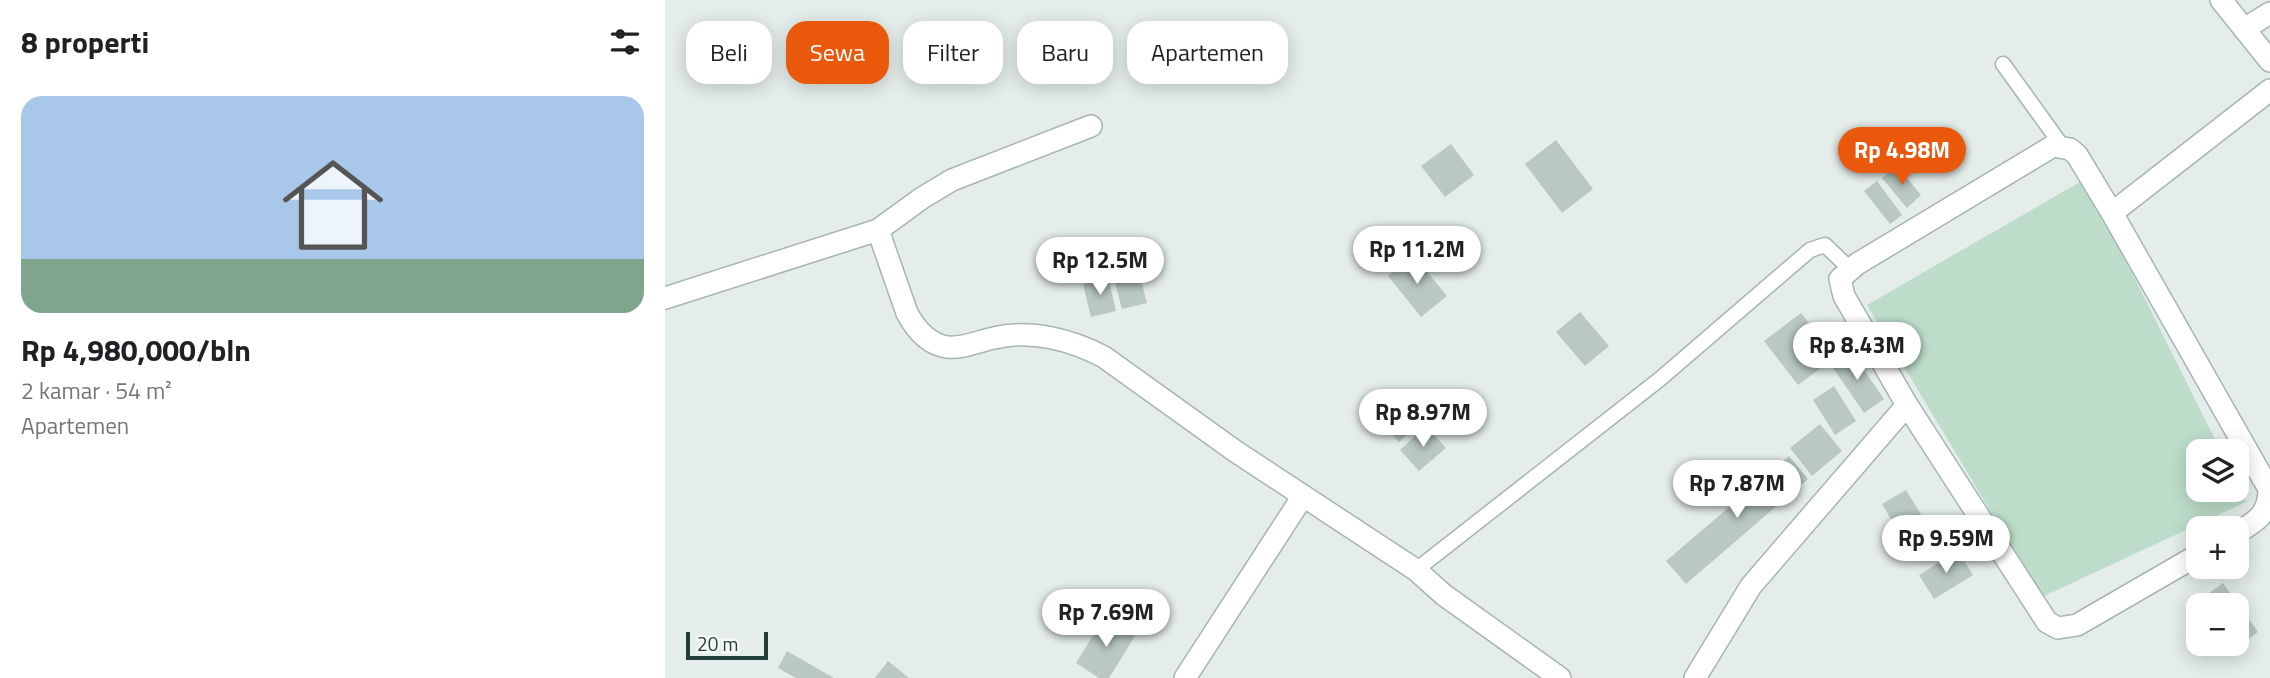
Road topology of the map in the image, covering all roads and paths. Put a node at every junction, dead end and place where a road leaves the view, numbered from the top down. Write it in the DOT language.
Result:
graph roads {
  1 [pos="2221,0"];
  2 [pos="2270,13"];
  3 [pos="2244,29"];
  4 [pos="2270,61"];
  5 [pos="2003,64"];
  6 [pos="2270,90"];
  7 [pos="1091,126"];
  8 [pos="2062,146"];
  9 [pos="2112,213"];
  10 [pos="878,230"];
  11 [pos="1850,269"];
  12 [pos="665,298"];
  13 [pos="1907,405"];
  14 [pos="1303,496"];
  15 [pos="2249,526"];
  16 [pos="2186,562"];
  17 [pos="1416,570"];
  18 [pos="1185,678"];
  19 [pos="1560,678"];
  20 [pos="1695,678"];
  1 -- 3 [label="street"];
  2 -- 3 [label="street"];
  3 -- 4 [label="street"];
  5 -- 8 [label="lane"];
  6 -- 9 [label="street"];
  7 -- 10 [label="street"];
  8 -- 9 [label="street"];
  8 -- 11 [label="street"];
  9 -- 15 [label="street"];
  10 -- 12 [label="street"];
  10 -- 14 [label="street"];
  11 -- 13 [label="street"];
  11 -- 17 [label="lane"];
  13 -- 16 [label="street"];
  13 -- 20 [label="street"];
  14 -- 17 [label="street"];
  14 -- 18 [label="street"];
  17 -- 19 [label="street"];
}
